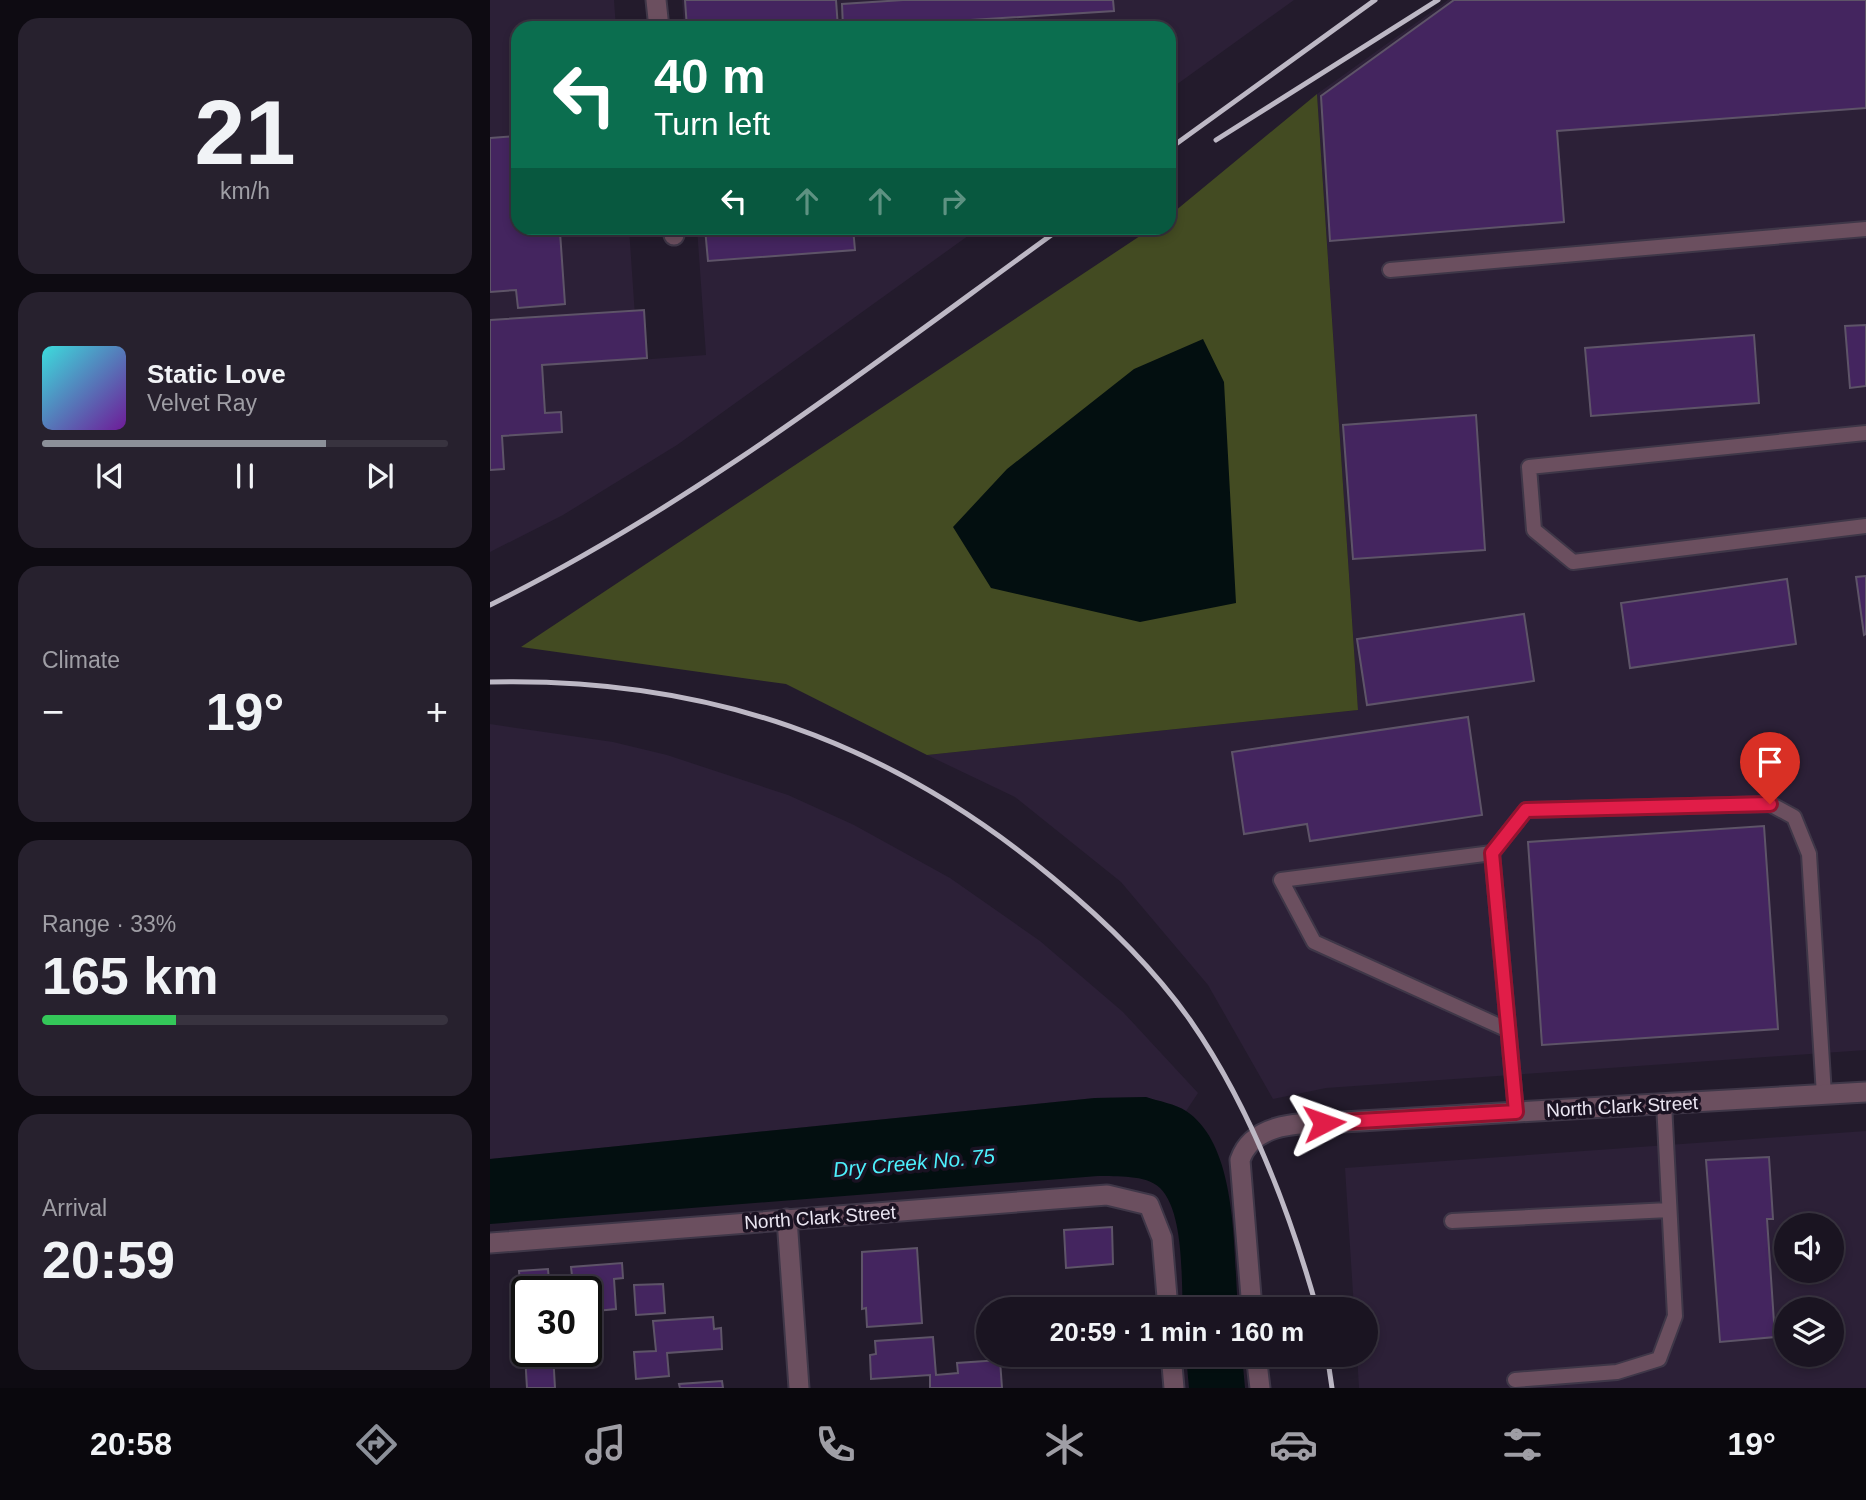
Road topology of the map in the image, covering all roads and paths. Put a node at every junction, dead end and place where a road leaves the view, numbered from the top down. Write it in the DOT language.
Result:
graph roads {
  1 [pos="656,0"];
  2 [pos="658,21"];
  3 [pos="1866,229"];
  4 [pos="1390,270"];
  5 [pos="1866,433"];
  6 [pos="1866,526"];
  7 [pos="1492,853"];
  8 [pos="1508,1030"];
  9 [pos="1866,1092"];
  10 [pos="1824,1095"];
  11 [pos="1664,1103"];
  12 [pos="1516,1112"];
  13 [pos="1670,1210"];
  14 [pos="788,1219"];
  15 [pos="1452,1221"];
  16 [pos="490,1243"];
  17 [pos="1167,1297"];
  18 [pos="1251,1297"];
  19 [pos="1172,1367"];
  20 [pos="1257,1367"];
  21 [pos="1515,1380"];
  22 [pos="799,1388"];
  23 [pos="1174,1388"];
  24 [pos="1259,1388"];
  1 -- 2 [label="street"];
  3 -- 4 [label="lane"];
  5 -- 6 [label="lane"];
  7 -- 8 [label="lane"];
  7 -- 8 [label="lane"];
  7 -- 10 [label="lane"];
  8 -- 12 [label="lane"];
  9 -- 10 [label="street, North Clark Street"];
  10 -- 11 [label="street, North Clark Street"];
  11 -- 12 [label="street, North Clark Street"];
  11 -- 13 [label="lane"];
  12 -- 18 [label="street, North Clark Street"];
  13 -- 15 [label="lane"];
  13 -- 21 [label="lane"];
  14 -- 16 [label="street, North Clark Street"];
  14 -- 17 [label="street, North Clark Street"];
  14 -- 22 [label="street"];
  19 -- 23 [label="street"];
  20 -- 24 [label="street"];
}
